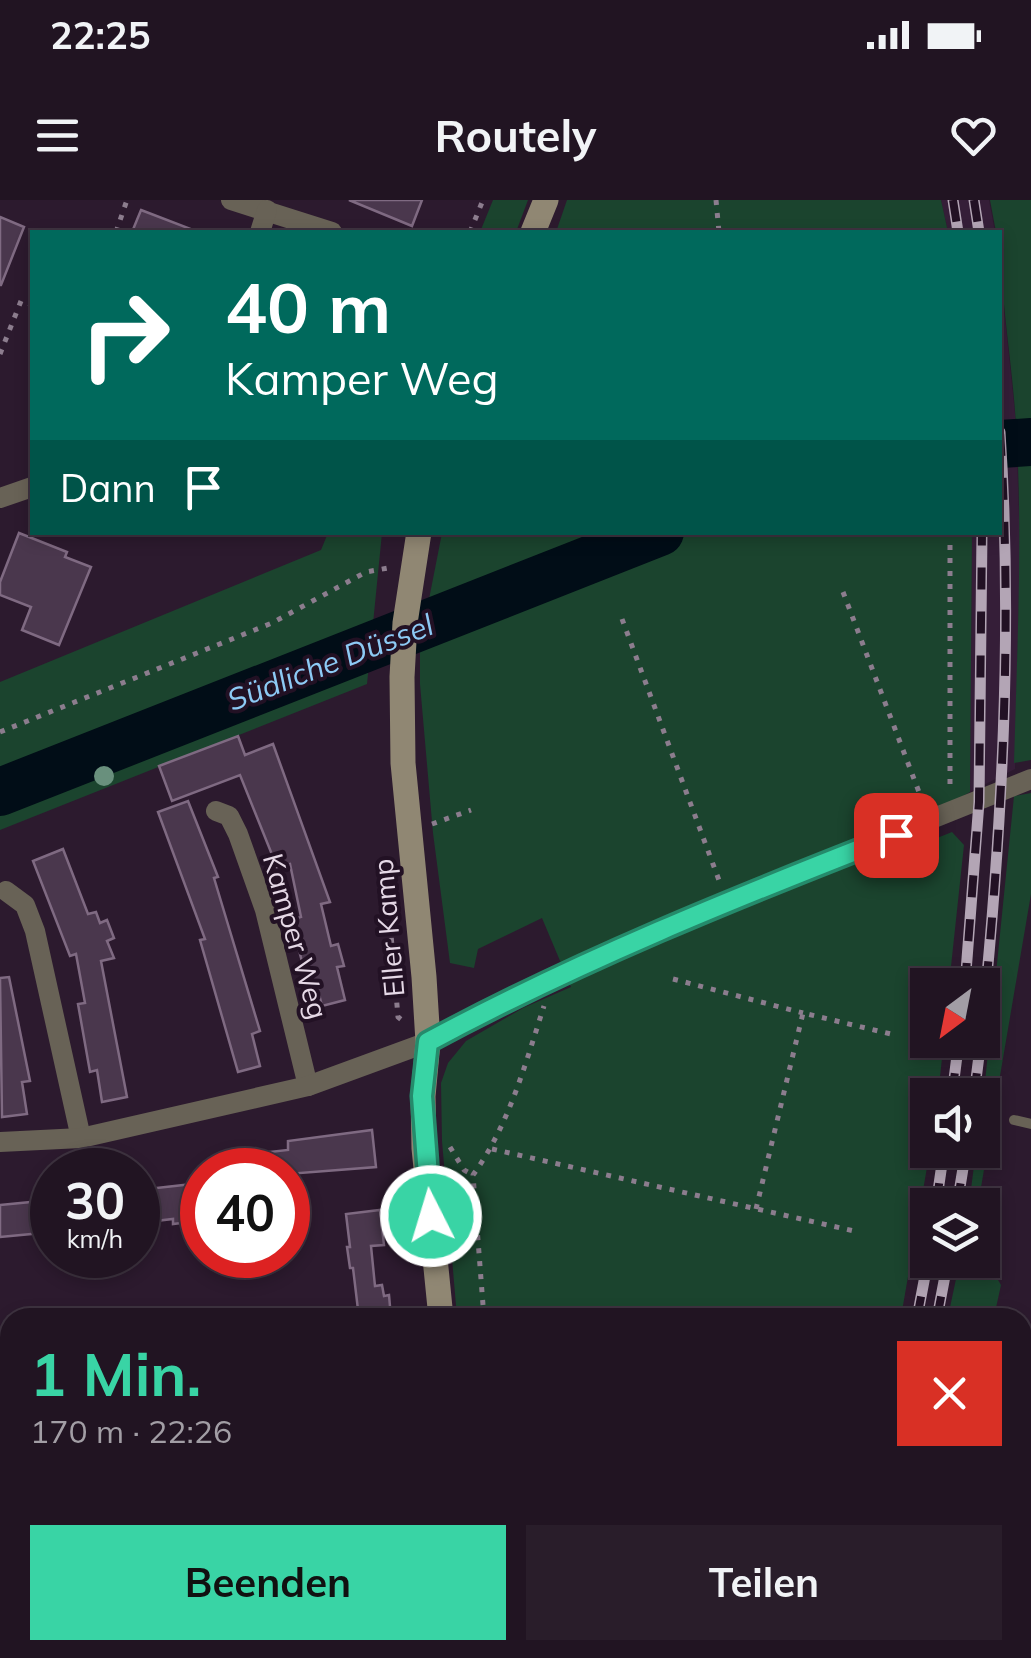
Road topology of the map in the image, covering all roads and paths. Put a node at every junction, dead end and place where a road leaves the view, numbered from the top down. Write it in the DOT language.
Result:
graph roads {
  1 [pos="127,200"];
  2 [pos="230,200"];
  3 [pos="482,200"];
  4 [pos="546,200"];
  5 [pos="716,200"];
  6 [pos="267,210"];
  7 [pos="117,230"];
  8 [pos="261,230"];
  9 [pos="326,230"];
  10 [pos="471,230"];
  11 [pos="534,230"];
  12 [pos="719,230"];
  13 [pos="30,304"];
  14 [pos="0,354"];
  15 [pos="30,488"];
  16 [pos="0,498"];
  17 [pos="418,535"];
  18 [pos="950,535"];
  19 [pos="399,574"];
  20 [pos="843,592"];
  21 [pos="622,619"];
  22 [pos="0,732"];
  23 [pos="1031,779"];
  24 [pos="216,811"];
  25 [pos="930,822"];
  26 [pos="6,890"];
  27 [pos="727,901"];
  28 [pos="673,979"];
  29 [pos="534,988"];
  30 [pos="803,1013"];
  31 [pos="895,1035"];
  32 [pos="428,1042"];
  33 [pos="308,1086"];
  34 [pos="1014,1120"];
  35 [pos="1031,1124"];
  36 [pos="81,1138"];
  37 [pos="0,1142"];
  38 [pos="492,1149"];
  39 [pos="756,1209"];
  40 [pos="854,1231"];
  41 [pos="439,1308"];
  42 [pos="483,1308"];
  1 -- 7 [label="path"];
  2 -- 6 [label="street"];
  3 -- 10 [label="path"];
  4 -- 11 [label="street"];
  5 -- 12 [label="path"];
  6 -- 8 [label="street"];
  6 -- 9 [label="street"];
  13 -- 14 [label="path"];
  15 -- 16 [label="street"];
  17 -- 19 [label="street, Eller Kamp"];
  18 -- 25 [label="path"];
  19 -- 22 [label="path"];
  19 -- 32 [label="street, Eller Kamp"];
  20 -- 25 [label="path"];
  21 -- 27 [label="path"];
  23 -- 25 [label="street"];
  24 -- 33 [label="street, Kamper Weg"];
  25 -- 27 [label="street"];
  26 -- 36 [label="street"];
  27 -- 29 [label="street"];
  28 -- 30 [label="path"];
  29 -- 32 [label="street"];
  29 -- 38 [label="path"];
  30 -- 31 [label="path"];
  30 -- 39 [label="path"];
  32 -- 33 [label="street"];
  32 -- 41 [label="street, Eller Kamp"];
  33 -- 36 [label="street"];
  34 -- 35 [label="lane"];
  36 -- 37 [label="street"];
  38 -- 39 [label="path"];
  38 -- 42 [label="path"];
  39 -- 40 [label="path"];
}
